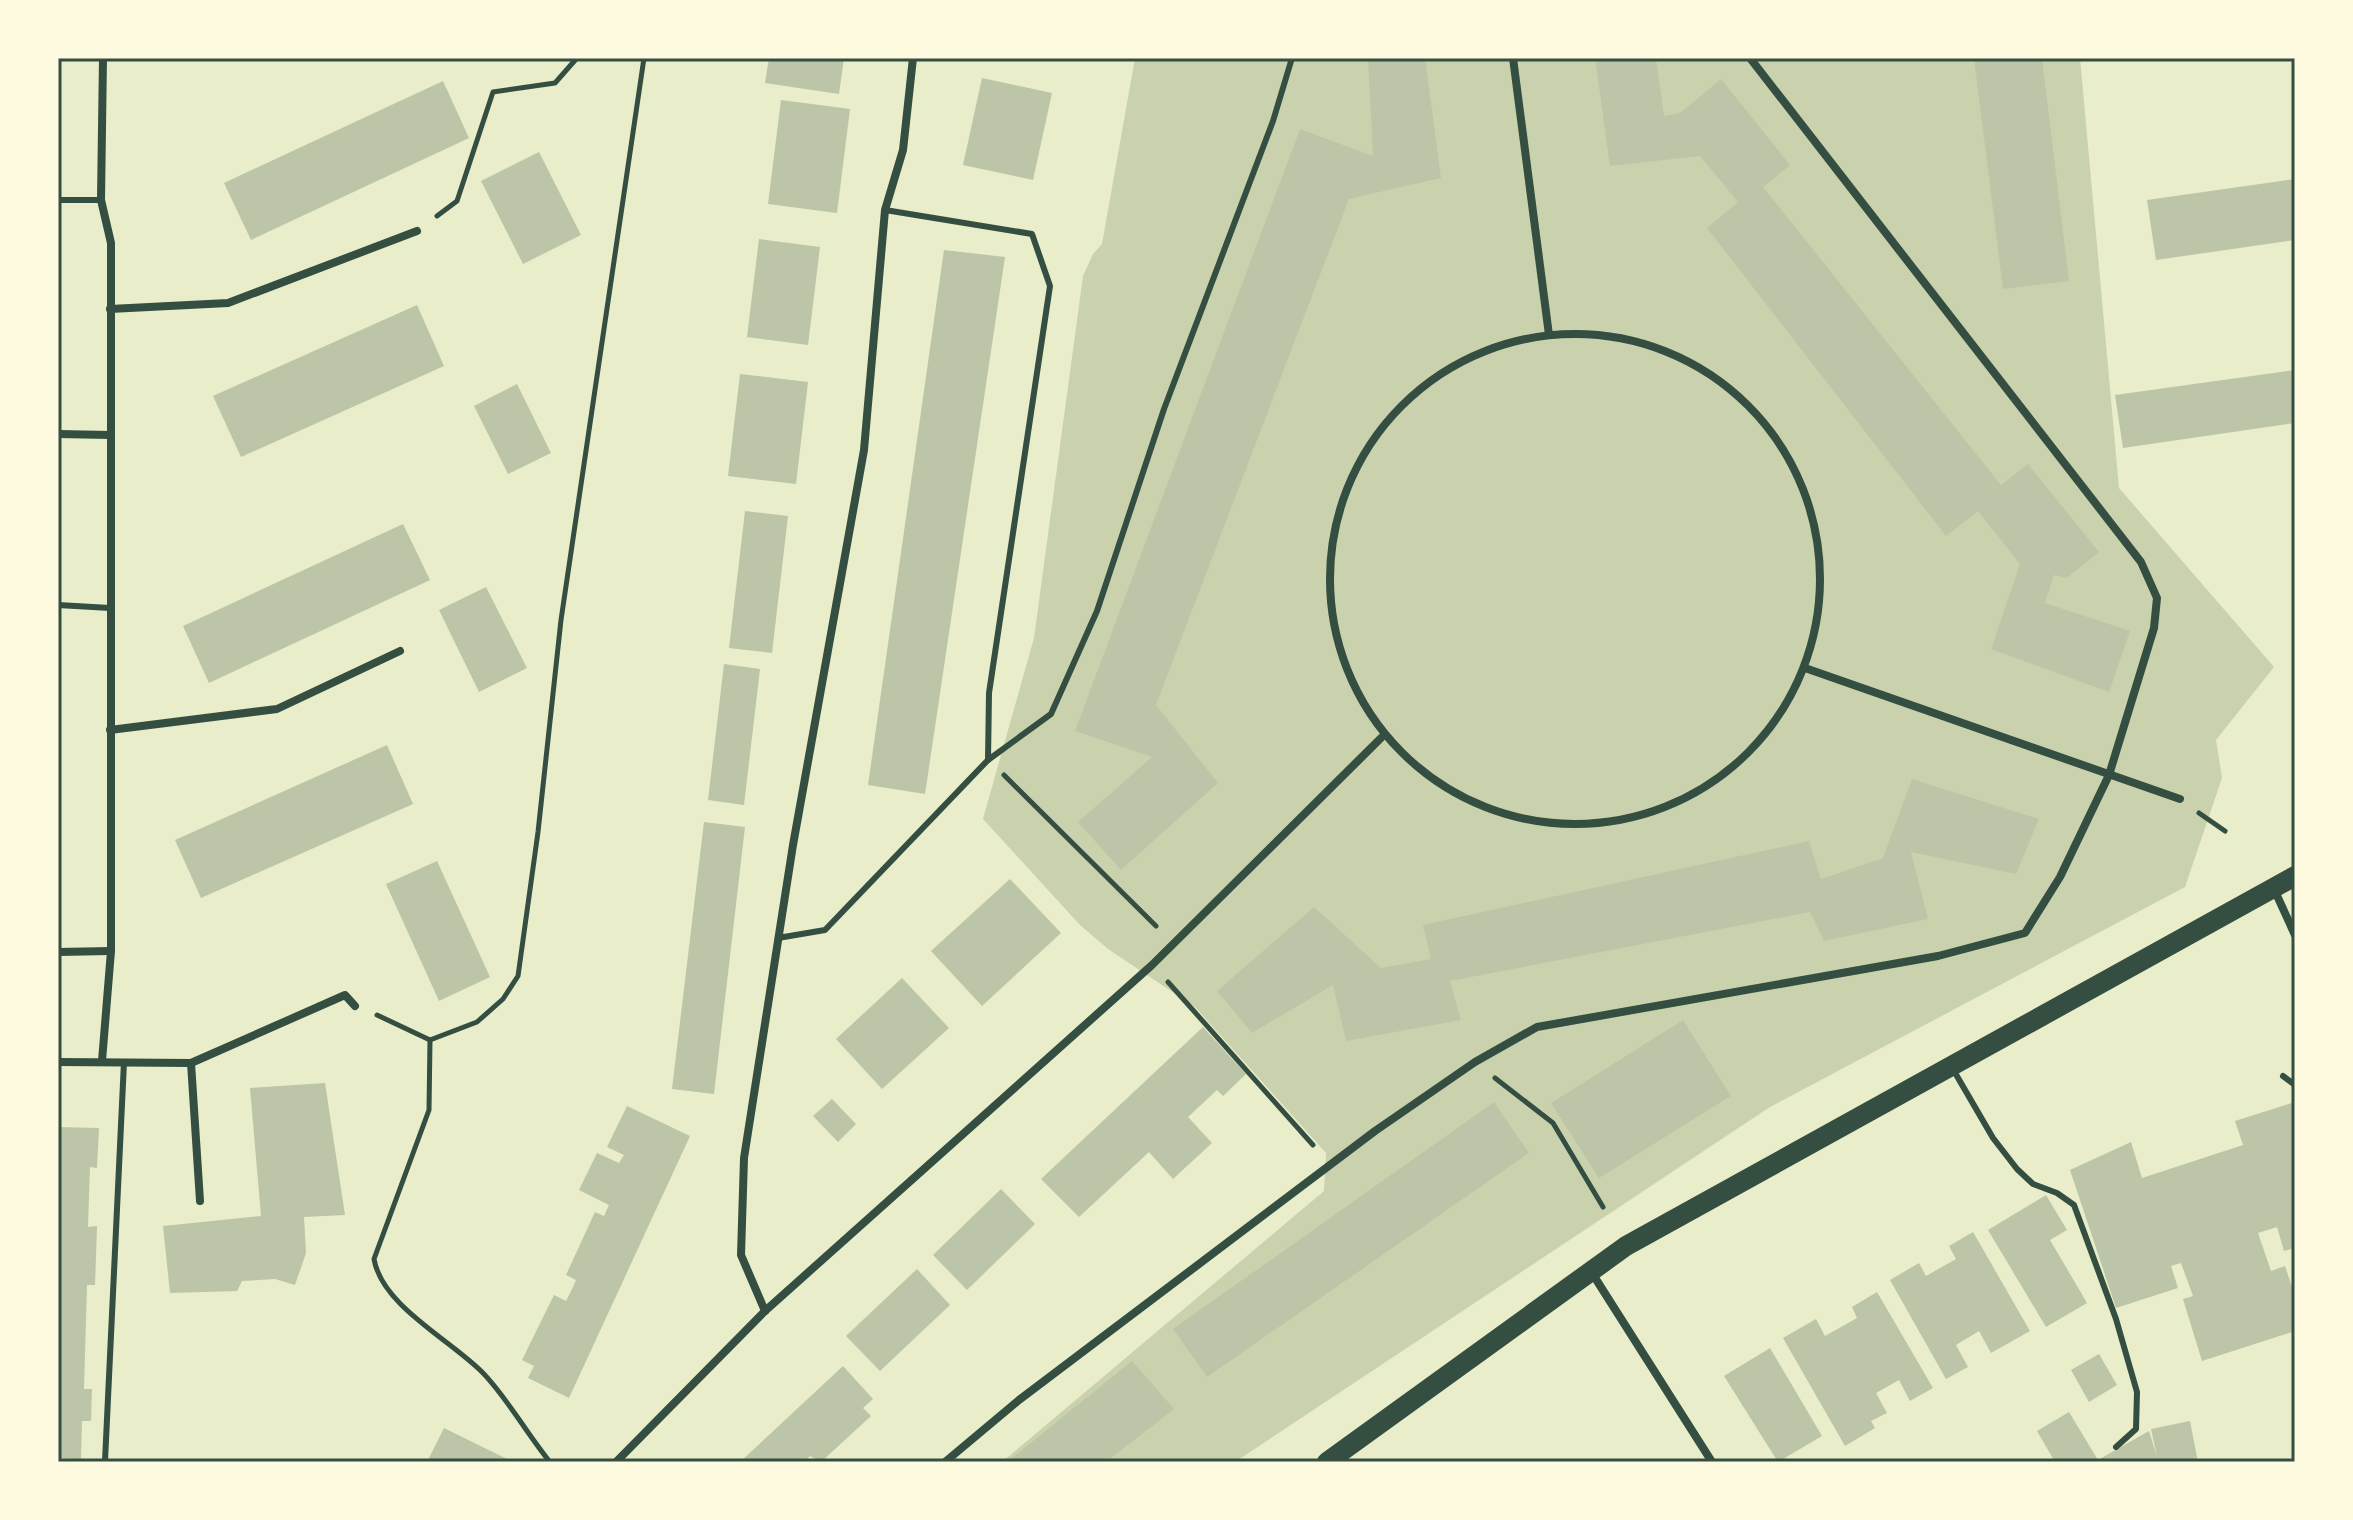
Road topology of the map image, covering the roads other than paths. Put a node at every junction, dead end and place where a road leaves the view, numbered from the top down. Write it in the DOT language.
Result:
graph roads {
  1 [pos="103,58"];
  2 [pos="913,58"];
  3 [pos="1292,58"];
  4 [pos="1513,58"];
  5 [pos="1750,58"];
  6 [pos="58,200"];
  7 [pos="101,200"];
  8 [pos="885,210"];
  9 [pos="417,231"];
  10 [pos="110,309"];
  11 [pos="1549,335"];
  12 [pos="58,434"];
  13 [pos="110,435"];
  14 [pos="58,605"];
  15 [pos="110,608"];
  16 [pos="400,651"];
  17 [pos="1805,668"];
  18 [pos="110,730"];
  19 [pos="1381,738"];
  20 [pos="988,760"];
  21 [pos="2109,775"];
  22 [pos="2180,799"];
  23 [pos="2295,876"];
  24 [pos="2274,889"];
  25 [pos="2295,935"];
  26 [pos="778,938"];
  27 [pos="111,951"];
  28 [pos="58,952"];
  29 [pos="355,1006"];
  30 [pos="102,1061"];
  31 [pos="58,1062"];
  32 [pos="124,1062"];
  33 [pos="191,1063"];
  34 [pos="1950,1064"];
  35 [pos="2283,1076"];
  36 [pos="2295,1085"];
  37 [pos="200,1201"];
  38 [pos="1590,1269"];
  39 [pos="765,1311"];
  40 [pos="2116,1447"];
  41 [pos="105,1461"];
  42 [pos="616,1462"];
  43 [pos="945,1462"];
  44 [pos="1327,1462"];
  45 [pos="1712,1462"];
  1 -- 7 [label="street"];
  2 -- 8 [label="street"];
  3 -- 20 [label="lane"];
  4 -- 11 [label="street"];
  5 -- 21 [label="street"];
  6 -- 7 [label="lane"];
  7 -- 10 [label="street"];
  8 -- 20 [label="lane"];
  8 -- 26 [label="street"];
  9 -- 10 [label="street"];
  10 -- 13 [label="street"];
  11 -- 17 [label="street"];
  11 -- 19 [label="street"];
  12 -- 13 [label="street"];
  13 -- 15 [label="street"];
  14 -- 15 [label="lane"];
  15 -- 18 [label="street"];
  16 -- 18 [label="street"];
  17 -- 19 [label="street"];
  17 -- 21 [label="street"];
  18 -- 27 [label="street"];
  19 -- 39 [label="street"];
  20 -- 26 [label="lane"];
  21 -- 22 [label="street"];
  21 -- 43 [label="street"];
  23 -- 24 [label="main road"];
  24 -- 25 [label="street"];
  24 -- 34 [label="main road"];
  26 -- 39 [label="street"];
  27 -- 28 [label="street"];
  27 -- 30 [label="street"];
  29 -- 33 [label="street"];
  30 -- 31 [label="street"];
  30 -- 32 [label="street"];
  32 -- 33 [label="street"];
  32 -- 41 [label="lane"];
  33 -- 37 [label="street"];
  34 -- 38 [label="main road"];
  34 -- 40 [label="lane"];
  35 -- 36 [label="lane"];
  38 -- 44 [label="main road"];
  38 -- 45 [label="street"];
  39 -- 42 [label="street"];
}
